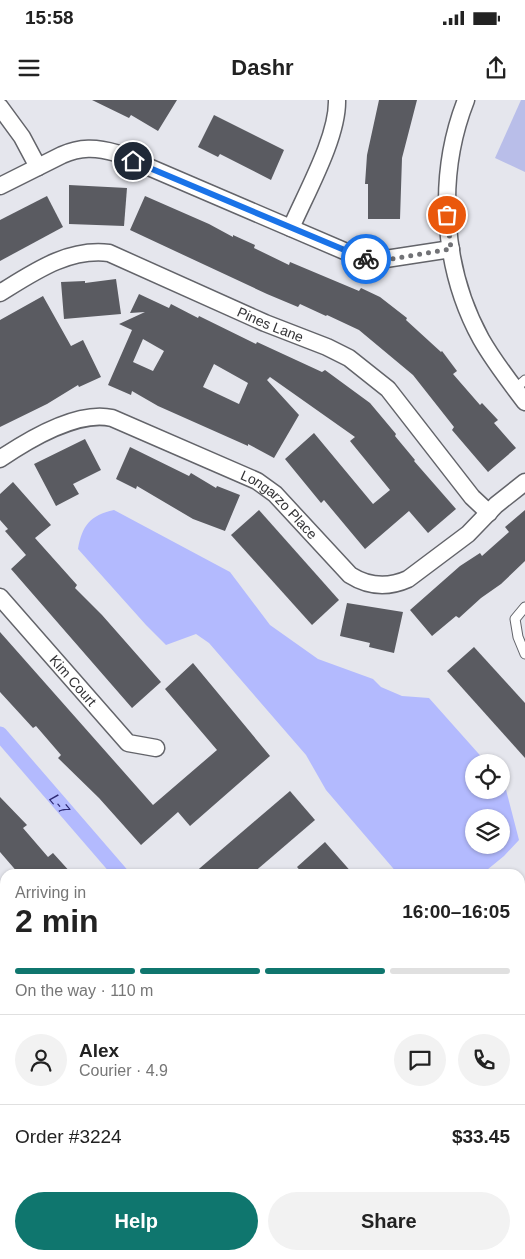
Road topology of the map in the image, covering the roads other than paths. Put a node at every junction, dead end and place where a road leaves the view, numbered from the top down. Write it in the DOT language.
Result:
graph roads {
  1 [pos="337,100"];
  2 [pos="466,100"];
  3 [pos="0,107"];
  4 [pos="38,167"];
  5 [pos="0,186"];
  6 [pos="291,228"];
  7 [pos="451,249"];
  8 [pos="0,293"];
  9 [pos="520,384"];
  10 [pos="525,402"];
  11 [pos="0,458"];
  12 [pos="525,482"];
  13 [pos="490,513"];
  14 [pos="0,597"];
  15 [pos="525,607"];
  16 [pos="525,630"];
  17 [pos="518,637"];
  18 [pos="525,654"];
  19 [pos="156,748"];
  1 -- 6 [label="street"];
  2 -- 7 [label="street"];
  3 -- 4 [label="street"];
  4 -- 5 [label="street"];
  4 -- 6 [label="street"];
  6 -- 7 [label="street"];
  7 -- 9 [label="street"];
  8 -- 13 [label="street, Pines Lane"];
  9 -- 10 [label="street"];
  11 -- 13 [label="street, Longarzo Place"];
  12 -- 13 [label="street, Longarzo Place"];
  14 -- 19 [label="street, Kim Court"];
  15 -- 17 [label="lane"];
  16 -- 17 [label="lane"];
  17 -- 18 [label="lane"];
}
